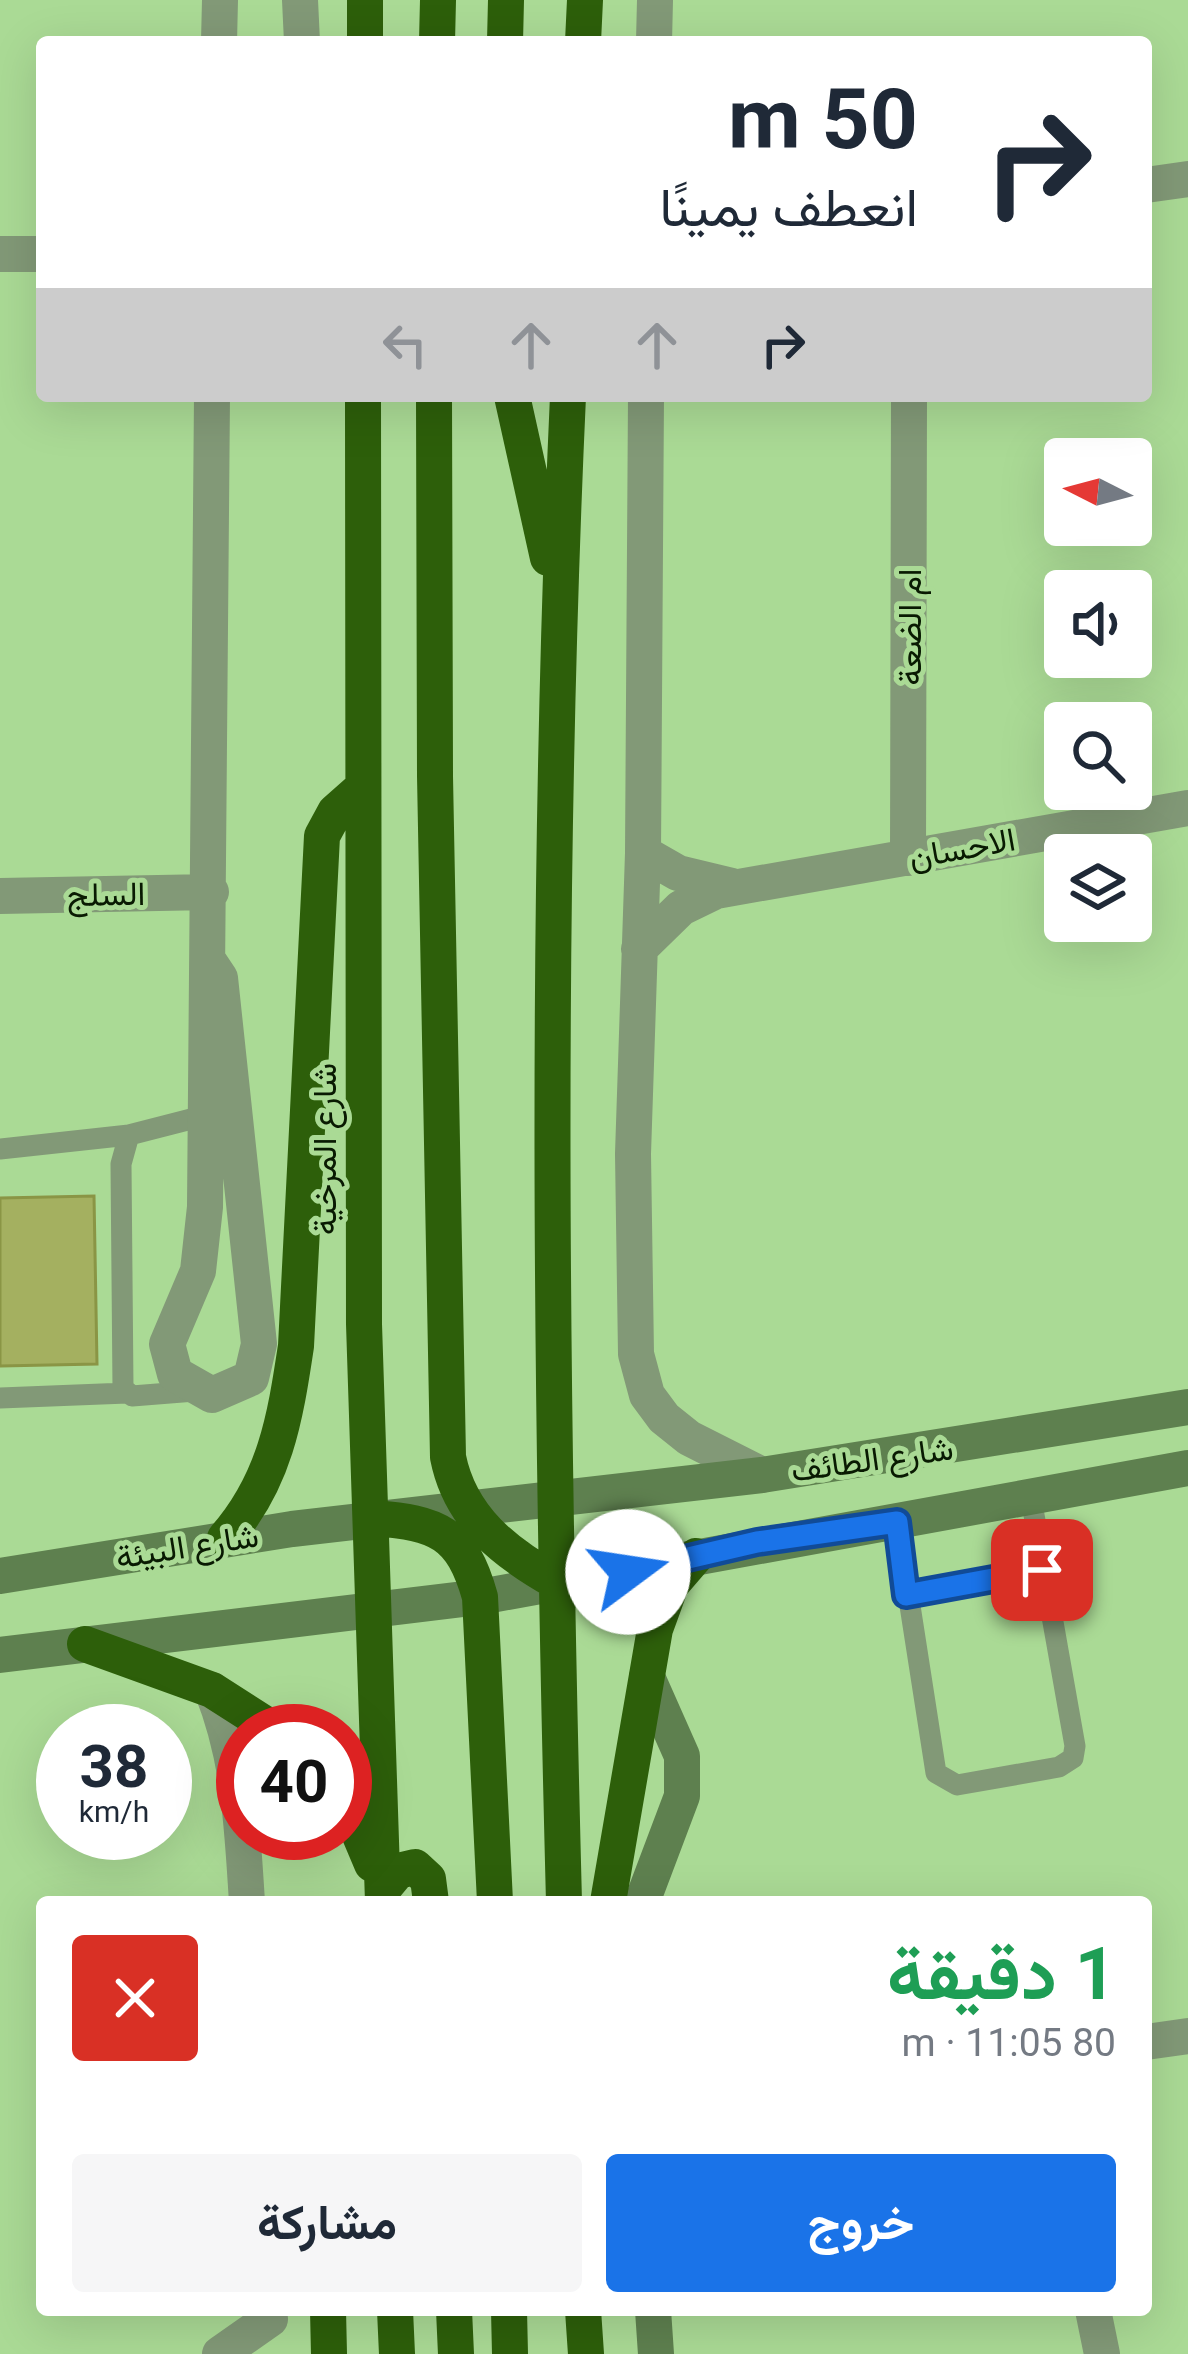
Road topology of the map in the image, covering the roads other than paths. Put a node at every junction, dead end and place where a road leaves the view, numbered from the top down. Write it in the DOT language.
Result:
graph roads {
  1 [pos="220,0"];
  2 [pos="300,0"];
  3 [pos="365,0"];
  4 [pos="438,0"];
  5 [pos="506,0"];
  6 [pos="585,0"];
  7 [pos="655,0"];
  8 [pos="219,36"];
  9 [pos="302,36"];
  10 [pos="365,36"];
  11 [pos="437,36"];
  12 [pos="505,36"];
  13 [pos="584,36"];
  14 [pos="654,36"];
  15 [pos="1188,179"];
  16 [pos="1152,184"];
  17 [pos="0,254"];
  18 [pos="36,254"];
  19 [pos="212,402"];
  20 [pos="362,402"];
  21 [pos="434,402"];
  22 [pos="513,402"];
  23 [pos="568,402"];
  24 [pos="646,402"];
  25 [pos="909,402"];
  26 [pos="558,602"];
  27 [pos="361,789"];
  28 [pos="1188,808"];
  29 [pos="644,853"];
  30 [pos="908,858"];
  31 [pos="736,886"];
  32 [pos="212,892"];
  33 [pos="0,896"];
  34 [pos="639,950"];
  35 [pos="210,963"];
  36 [pos="203,1116"];
  37 [pos="129,1135"];
  38 [pos="0,1149"];
  39 [pos="196,1390"];
  40 [pos="127,1393"];
  41 [pos="0,1397"];
  42 [pos="1188,1407"];
  43 [pos="1188,1468"];
  44 [pos="762,1475"];
  45 [pos="1030,1498"];
  46 [pos="554,1501"];
  47 [pos="467,1510"];
  48 [pos="374,1518"];
  49 [pos="897,1522"];
  50 [pos="225,1538"];
  51 [pos="696,1556"];
  52 [pos="1042,1570"];
  53 [pos="0,1576"];
  54 [pos="557,1582"];
  55 [pos="906,1595"];
  56 [pos="480,1597"];
  57 [pos="375,1610"];
  58 [pos="85,1644"];
  59 [pos="0,1655"];
  60 [pos="647,1677"];
  61 [pos="212,1690"];
  62 [pos="234,1704"];
  63 [pos="369,1860"];
  64 [pos="383,1895"];
  65 [pos="247,1896"];
  66 [pos="430,1896"];
  67 [pos="495,1896"];
  68 [pos="564,1896"];
  69 [pos="609,1896"];
  70 [pos="643,1896"];
  71 [pos="1188,2036"];
  72 [pos="1152,2041"];
  73 [pos="328,2316"];
  74 [pos="395,2316"];
  75 [pos="454,2316"];
  76 [pos="509,2316"];
  77 [pos="583,2316"];
  78 [pos="653,2316"];
  79 [pos="1094,2316"];
  80 [pos="270,2328"];
  81 [pos="220,2354"];
  82 [pos="329,2354"];
  83 [pos="397,2354"];
  84 [pos="456,2354"];
  85 [pos="510,2354"];
  86 [pos="586,2354"];
  87 [pos="656,2354"];
  88 [pos="1102,2354"];
  1 -- 8 [label="street"];
  2 -- 9 [label="street"];
  3 -- 10 [label="highway"];
  4 -- 11 [label="highway"];
  5 -- 12 [label="highway"];
  6 -- 13 [label="highway"];
  7 -- 14 [label="street"];
  15 -- 16 [label="street"];
  17 -- 18 [label="street"];
  19 -- 32 [label="street"];
  20 -- 27 [label="highway, شارع المرخية"];
  21 -- 47 [label="highway"];
  22 -- 26 [label="highway"];
  23 -- 26 [label="highway"];
  24 -- 29 [label="street"];
  25 -- 30 [label="street, ام الضعة"];
  26 -- 46 [label="highway"];
  27 -- 48 [label="highway, شارع المرخية"];
  27 -- 50 [label="highway"];
  28 -- 30 [label="street, الاحسان"];
  29 -- 31 [label="street, الاحسان"];
  29 -- 34 [label="street"];
  30 -- 31 [label="street, الاحسان"];
  31 -- 34 [label="street, الاحسان"];
  32 -- 33 [label="street, السلج"];
  32 -- 35 [label="street"];
  34 -- 44 [label="street"];
  35 -- 36 [label="street"];
  35 -- 39 [label="street"];
  36 -- 37 [label="lane"];
  36 -- 39 [label="street"];
  37 -- 38 [label="lane"];
  37 -- 40 [label="lane"];
  39 -- 40 [label="lane"];
  40 -- 41 [label="lane"];
  42 -- 44 [label="street, شارع الطائف"];
  43 -- 45 [label="street, شارع الطائف"];
  44 -- 46 [label="street, شارع الطائف"];
  45 -- 49 [label="street, شارع الطائف"];
  45 -- 52 [label="lane"];
  46 -- 47 [label="street, شارع الطائف"];
  46 -- 54 [label="highway"];
  47 -- 48 [label="street, شارع البيئة"];
  47 -- 54 [label="highway"];
  48 -- 50 [label="street, شارع البيئة"];
  48 -- 56 [label="highway"];
  48 -- 57 [label="highway, شارع المرخية"];
  49 -- 51 [label="street, شارع الطائف"];
  49 -- 55 [label="lane"];
  50 -- 53 [label="street, شارع البيئة"];
  51 -- 54 [label="street, شارع الطائف"];
  51 -- 60 [label="highway"];
  52 -- 55 [label="lane"];
  52 -- 55 [label="lane"];
  54 -- 56 [label="street, شارع الطائف"];
  54 -- 68 [label="highway"];
  56 -- 57 [label="street, شارع الطائف"];
  56 -- 67 [label="highway"];
  57 -- 58 [label="street"];
  57 -- 64 [label="highway, شارع المرخية"];
  58 -- 59 [label="street"];
  58 -- 61 [label="highway"];
  60 -- 69 [label="highway"];
  60 -- 70 [label="street"];
  61 -- 62 [label="highway"];
  61 -- 65 [label="street"];
  63 -- 64 [label="highway"];
  64 -- 66 [label="highway"];
  71 -- 72 [label="street"];
  73 -- 82 [label="highway"];
  74 -- 83 [label="highway"];
  75 -- 84 [label="highway"];
  76 -- 85 [label="highway"];
  77 -- 86 [label="highway"];
  78 -- 87 [label="street"];
  79 -- 88 [label="street"];
  80 -- 81 [label="street"];
}
